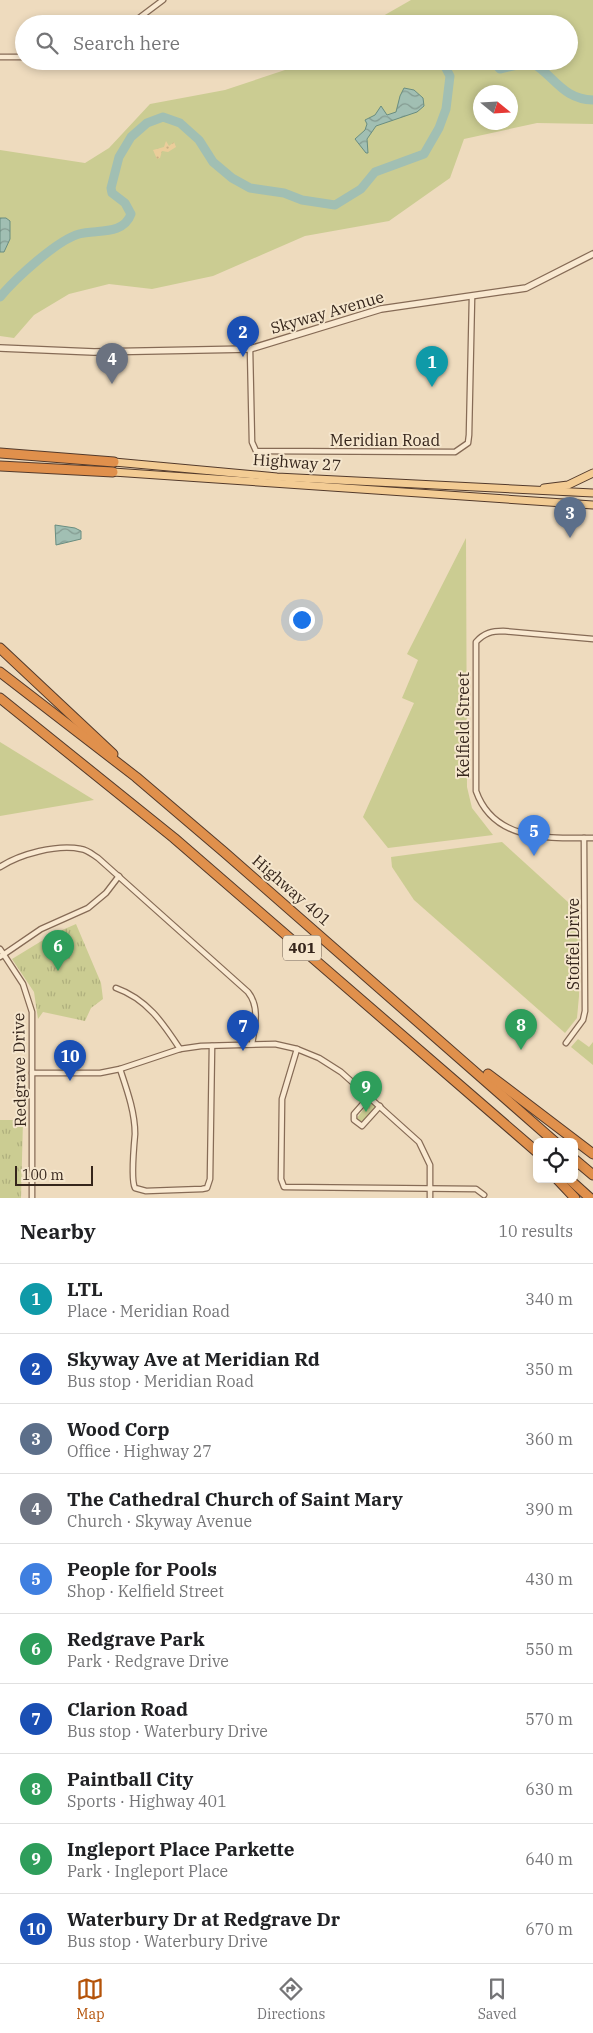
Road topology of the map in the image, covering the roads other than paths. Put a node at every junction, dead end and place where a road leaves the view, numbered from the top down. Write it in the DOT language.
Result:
graph roads {
  1 [pos="163,0"];
  2 [pos="143,15"];
  3 [pos="0,57"];
  4 [pos="15,58"];
  5 [pos="593,254"];
  6 [pos="472,297"];
  7 [pos="0,348"];
  8 [pos="250,349"];
  9 [pos="0,453"];
  10 [pos="114,462"];
  11 [pos="0,466"];
  12 [pos="113,472"];
  13 [pos="593,472"];
  14 [pos="532,490"];
  15 [pos="593,493"];
  16 [pos="593,505"];
  17 [pos="593,639"];
  18 [pos="0,648"];
  19 [pos="0,672"];
  20 [pos="0,698"];
  21 [pos="136,777"];
  22 [pos="584,838"];
  23 [pos="593,838"];
  24 [pos="0,867"];
  25 [pos="119,876"];
  26 [pos="0,949"];
  27 [pos="2,955"];
  28 [pos="116,988"];
  29 [pos="434,1034"];
  30 [pos="566,1043"];
  31 [pos="252,1044"];
  32 [pos="212,1046"];
  33 [pos="180,1049"];
  34 [pos="297,1049"];
  35 [pos="120,1069"];
  36 [pos="32,1073"];
  37 [pos="369,1098"];
  38 [pos="380,1106"];
  39 [pos="521,1138"];
  40 [pos="551,1138"];
  41 [pos="533,1148"];
  42 [pos="533,1152"];
  43 [pos="593,1154"];
  44 [pos="578,1162"];
  45 [pos="593,1175"];
  46 [pos="560,1183"];
  47 [pos="573,1183"];
  48 [pos="430,1188"];
  49 [pos="484,1195"];
  50 [pos="32,1198"];
  51 [pos="430,1198"];
  52 [pos="575,1198"];
  53 [pos="590,1198"];
  1 -- 2 [label="street"];
  3 -- 4 [label="street"];
  5 -- 6 [label="street, Skyway Avenue"];
  6 -- 8 [label="street, Skyway Avenue"];
  6 -- 8 [label="street, Meridian Road"];
  7 -- 8 [label="street, Skyway Avenue"];
  9 -- 10 [label="highway, Highway 27"];
  10 -- 14 [label="main road, Highway 27"];
  11 -- 12 [label="highway, Highway 27"];
  12 -- 16 [label="main road, Highway 27"];
  13 -- 14 [label="main road"];
  14 -- 15 [label="main road, Highway 27"];
  17 -- 22 [label="street, Kelfield Street"];
  18 -- 21 [label="highway"];
  19 -- 21 [label="highway, Highway 401 / 401"];
  20 -- 39 [label="highway, 401"];
  21 -- 29 [label="highway, Highway 401 / 401"];
  22 -- 23 [label="street, Kelfield Street"];
  22 -- 30 [label="street, Stoffel Drive"];
  24 -- 25 [label="street"];
  25 -- 27 [label="street"];
  25 -- 31 [label="street"];
  26 -- 27 [label="street, Redgrave Drive"];
  27 -- 36 [label="street, Redgrave Drive"];
  28 -- 33 [label="street"];
  29 -- 40 [label="highway, Highway 401 / 401"];
  29 -- 43 [label="highway"];
  31 -- 32 [label="street"];
  31 -- 34 [label="street"];
  32 -- 33 [label="street"];
  32 -- 35 [label="street"];
  33 -- 35 [label="street"];
  34 -- 37 [label="street"];
  34 -- 48 [label="street"];
  35 -- 36 [label="street"];
  36 -- 50 [label="street, Redgrave Drive"];
  37 -- 38 [label="street"];
  37 -- 38 [label="street"];
  38 -- 48 [label="street"];
  39 -- 41 [label="highway, 401"];
  39 -- 42 [label="highway"];
  44 -- 45 [label="highway"];
  46 -- 52 [label="highway"];
  47 -- 53 [label="highway"];
  48 -- 49 [label="street"];
  48 -- 51 [label="street"];
}
